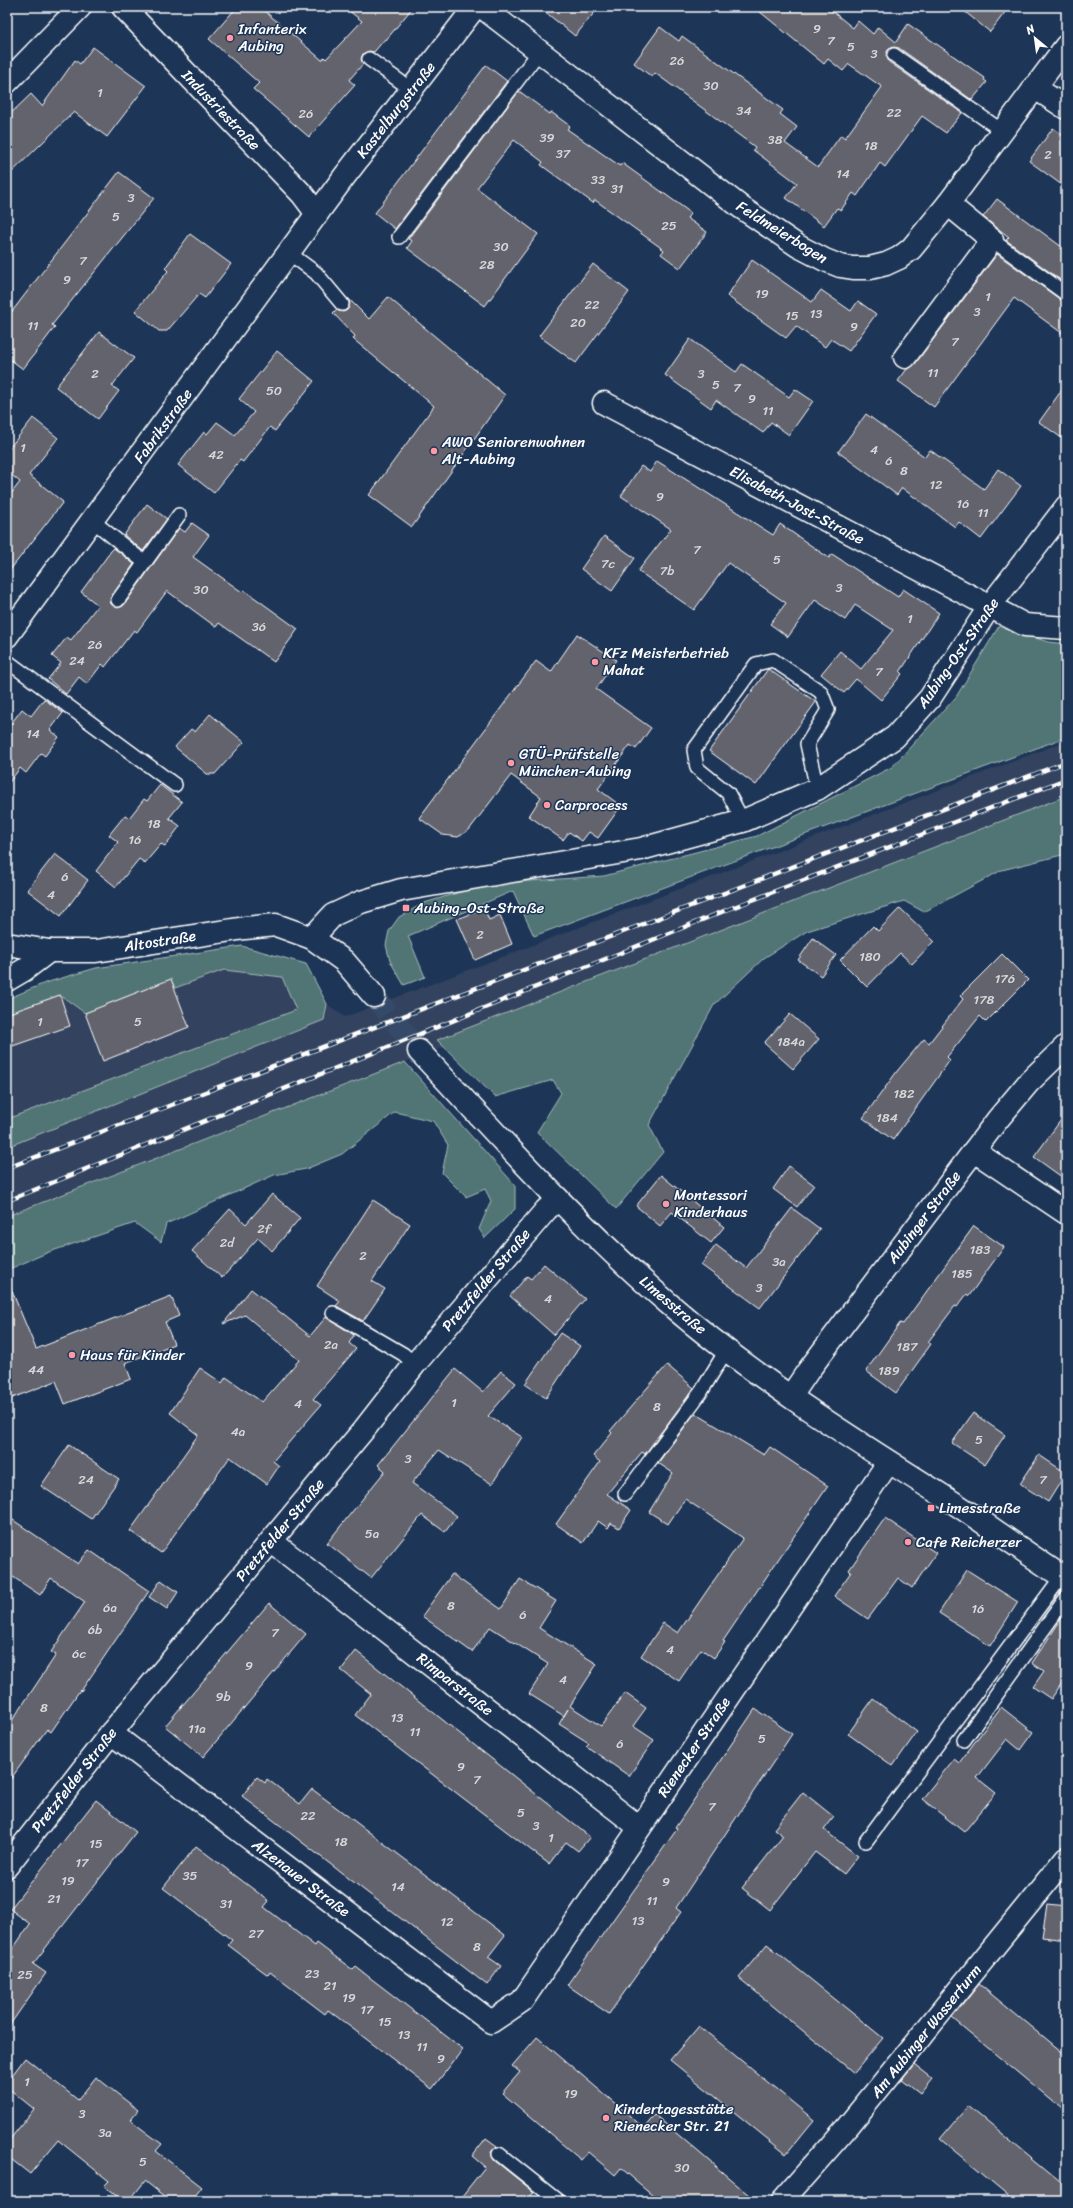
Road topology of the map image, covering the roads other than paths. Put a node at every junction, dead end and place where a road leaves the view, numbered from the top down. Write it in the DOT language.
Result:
graph roads {
  1 [pos="80,7"];
  2 [pos="123,7"];
  3 [pos="475,7"];
  4 [pos="482,7"];
  5 [pos="1066,46"];
  6 [pos="539,52"];
  7 [pos="894,56"];
  8 [pos="369,58"];
  9 [pos="7,82"];
  10 [pos="1034,87"];
  11 [pos="412,90"];
  12 [pos="1066,108"];
  13 [pos="1002,131"];
  14 [pos="948,204"];
  15 [pos="317,214"];
  16 [pos="399,237"];
  17 [pos="992,240"];
  18 [pos="289,253"];
  19 [pos="1066,294"];
  20 [pos="342,304"];
  21 [pos="906,357"];
  22 [pos="604,403"];
  23 [pos="1066,507"];
  24 [pos="179,515"];
  25 [pos="93,521"];
  26 [pos="144,562"];
  27 [pos="118,600"];
  28 [pos="990,606"];
  29 [pos="1066,628"];
  30 [pos="7,636"];
  31 [pos="7,661"];
  32 [pos="175,785"];
  33 [pos="817,790"];
  34 [pos="743,821"];
  35 [pos="312,938"];
  36 [pos="7,944"];
  37 [pos="48,951"];
  38 [pos="7,980"];
  39 [pos="374,996"];
  40 [pos="1066,1046"];
  41 [pos="420,1051"];
  42 [pos="974,1151"];
  43 [pos="558,1198"];
  44 [pos="1066,1214"];
  45 [pos="333,1313"];
  46 [pos="727,1349"];
  47 [pos="415,1364"];
  48 [pos="791,1396"];
  49 [pos="888,1463"];
  50 [pos="625,1494"];
  51 [pos="271,1541"];
  52 [pos="1064,1578"];
  53 [pos="1066,1598"];
  54 [pos="111,1733"];
  55 [pos="964,1740"];
  56 [pos="639,1827"];
  57 [pos="866,1841"];
  58 [pos="1066,1858"];
  59 [pos="7,1866"];
  60 [pos="491,2022"];
  61 [pos="498,2154"];
  62 [pos="558,2201"];
  63 [pos="782,2201"];
  1 -- 9 [label="street"];
  2 -- 15 [label="street, Industriestraße"];
  3 -- 11 [label="street, Kastelburgstraße"];
  4 -- 6 [label="street, Feldmeierbogen"];
  5 -- 10 [label="street, Feldmeierbogen"];
  6 -- 14 [label="street, Feldmeierbogen"];
  6 -- 16 [label="lane"];
  7 -- 13 [label="lane"];
  8 -- 11 [label="lane"];
  10 -- 12 [label="street"];
  10 -- 13 [label="street, Feldmeierbogen"];
  11 -- 15 [label="street, Kastelburgstraße"];
  13 -- 14 [label="street, Feldmeierbogen"];
  14 -- 17 [label="street"];
  15 -- 18 [label="street, Fabrikstraße"];
  17 -- 19 [label="lane"];
  17 -- 21 [label="street"];
  18 -- 20 [label="lane"];
  18 -- 25 [label="street, Fabrikstraße"];
  22 -- 28 [label="street, Elisabeth-Jost-Straße"];
  23 -- 28 [label="street, Aubing-Ost-Straße"];
  24 -- 26 [label="lane"];
  25 -- 26 [label="lane"];
  25 -- 30 [label="street, Fabrikstraße"];
  26 -- 27 [label="lane"];
  28 -- 29 [label="street, Elisabeth-Jost-Straße"];
  28 -- 33 [label="street, Aubing-Ost-Straße"];
  31 -- 32 [label="lane"];
  33 -- 34 [label="street, Aubing-Ost-Straße"];
  33 -- 34 [label="lane"];
  34 -- 35 [label="street, Aubing-Ost-Straße"];
  35 -- 37 [label="street, Altostraße"];
  35 -- 39 [label="street"];
  36 -- 37 [label="street, Altostraße"];
  37 -- 38 [label="street"];
  40 -- 42 [label="street, Aubinger Straße"];
  41 -- 43 [label="street, Limesstraße"];
  42 -- 44 [label="street"];
  42 -- 48 [label="street, Aubinger Straße"];
  43 -- 46 [label="street, Limesstraße"];
  43 -- 47 [label="street, Pretzfelder Straße"];
  45 -- 47 [label="lane"];
  46 -- 48 [label="street, Limesstraße"];
  46 -- 50 [label="lane"];
  47 -- 51 [label="street, Pretzfelder Straße"];
  48 -- 49 [label="street, Limesstraße"];
  49 -- 52 [label="street, Limesstraße"];
  49 -- 56 [label="street, Rienecker Straße"];
  51 -- 54 [label="street, Pretzfelder Straße"];
  51 -- 56 [label="street, Rimparstraße"];
  52 -- 57 [label="lane"];
  53 -- 55 [label="lane"];
  54 -- 59 [label="street, Pretzfelder Straße"];
  54 -- 60 [label="street, Alzenauer Straße"];
  56 -- 60 [label="street, Rienecker Straße"];
  58 -- 63 [label="street, Am Aubinger Wasserturm"];
  61 -- 62 [label="lane"];
}
